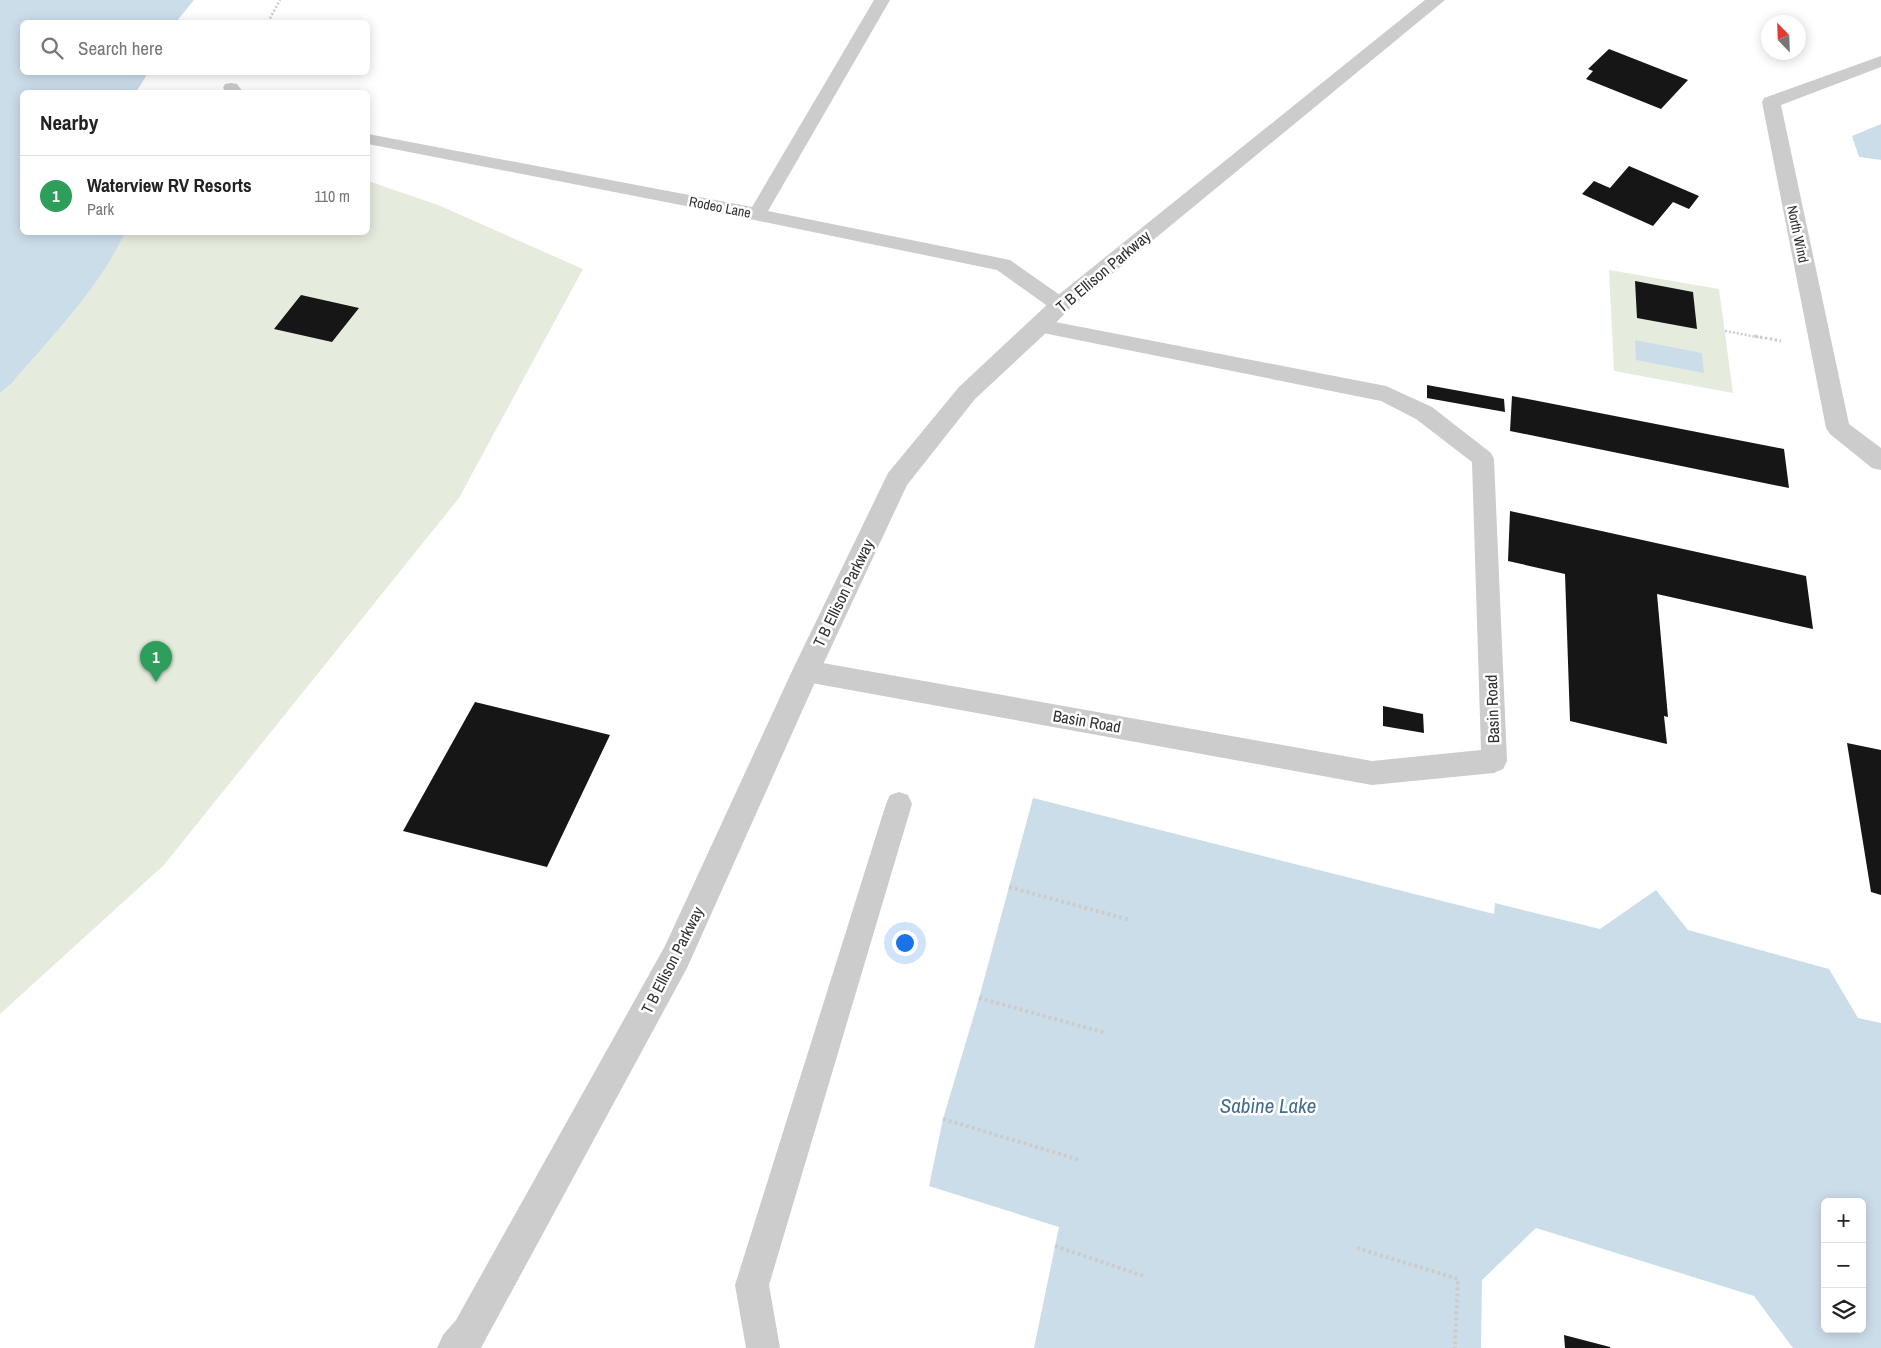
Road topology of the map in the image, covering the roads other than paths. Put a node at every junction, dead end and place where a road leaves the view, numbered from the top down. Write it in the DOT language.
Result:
graph roads {
  1 [pos="882,0"];
  2 [pos="1436,0"];
  3 [pos="1881,61"];
  4 [pos="370,138"];
  5 [pos="757,214"];
  6 [pos="1060,305"];
  7 [pos="1040,326"];
  8 [pos="1881,461"];
  9 [pos="806,670"];
  10 [pos="899,804"];
  11 [pos="456,1348"];
  12 [pos="763,1348"];
  1 -- 5 [label="lane"];
  2 -- 6 [label="street, T B Ellison Parkway"];
  3 -- 8 [label="street, North Wind"];
  4 -- 5 [label="lane, Rodeo Lane"];
  5 -- 6 [label="lane, Rodeo Lane"];
  6 -- 7 [label="street, T B Ellison Parkway"];
  7 -- 9 [label="street, T B Ellison Parkway"];
  7 -- 9 [label="lane, Basin Road"];
  9 -- 11 [label="street, T B Ellison Parkway"];
  10 -- 12 [label="lane"];
}
